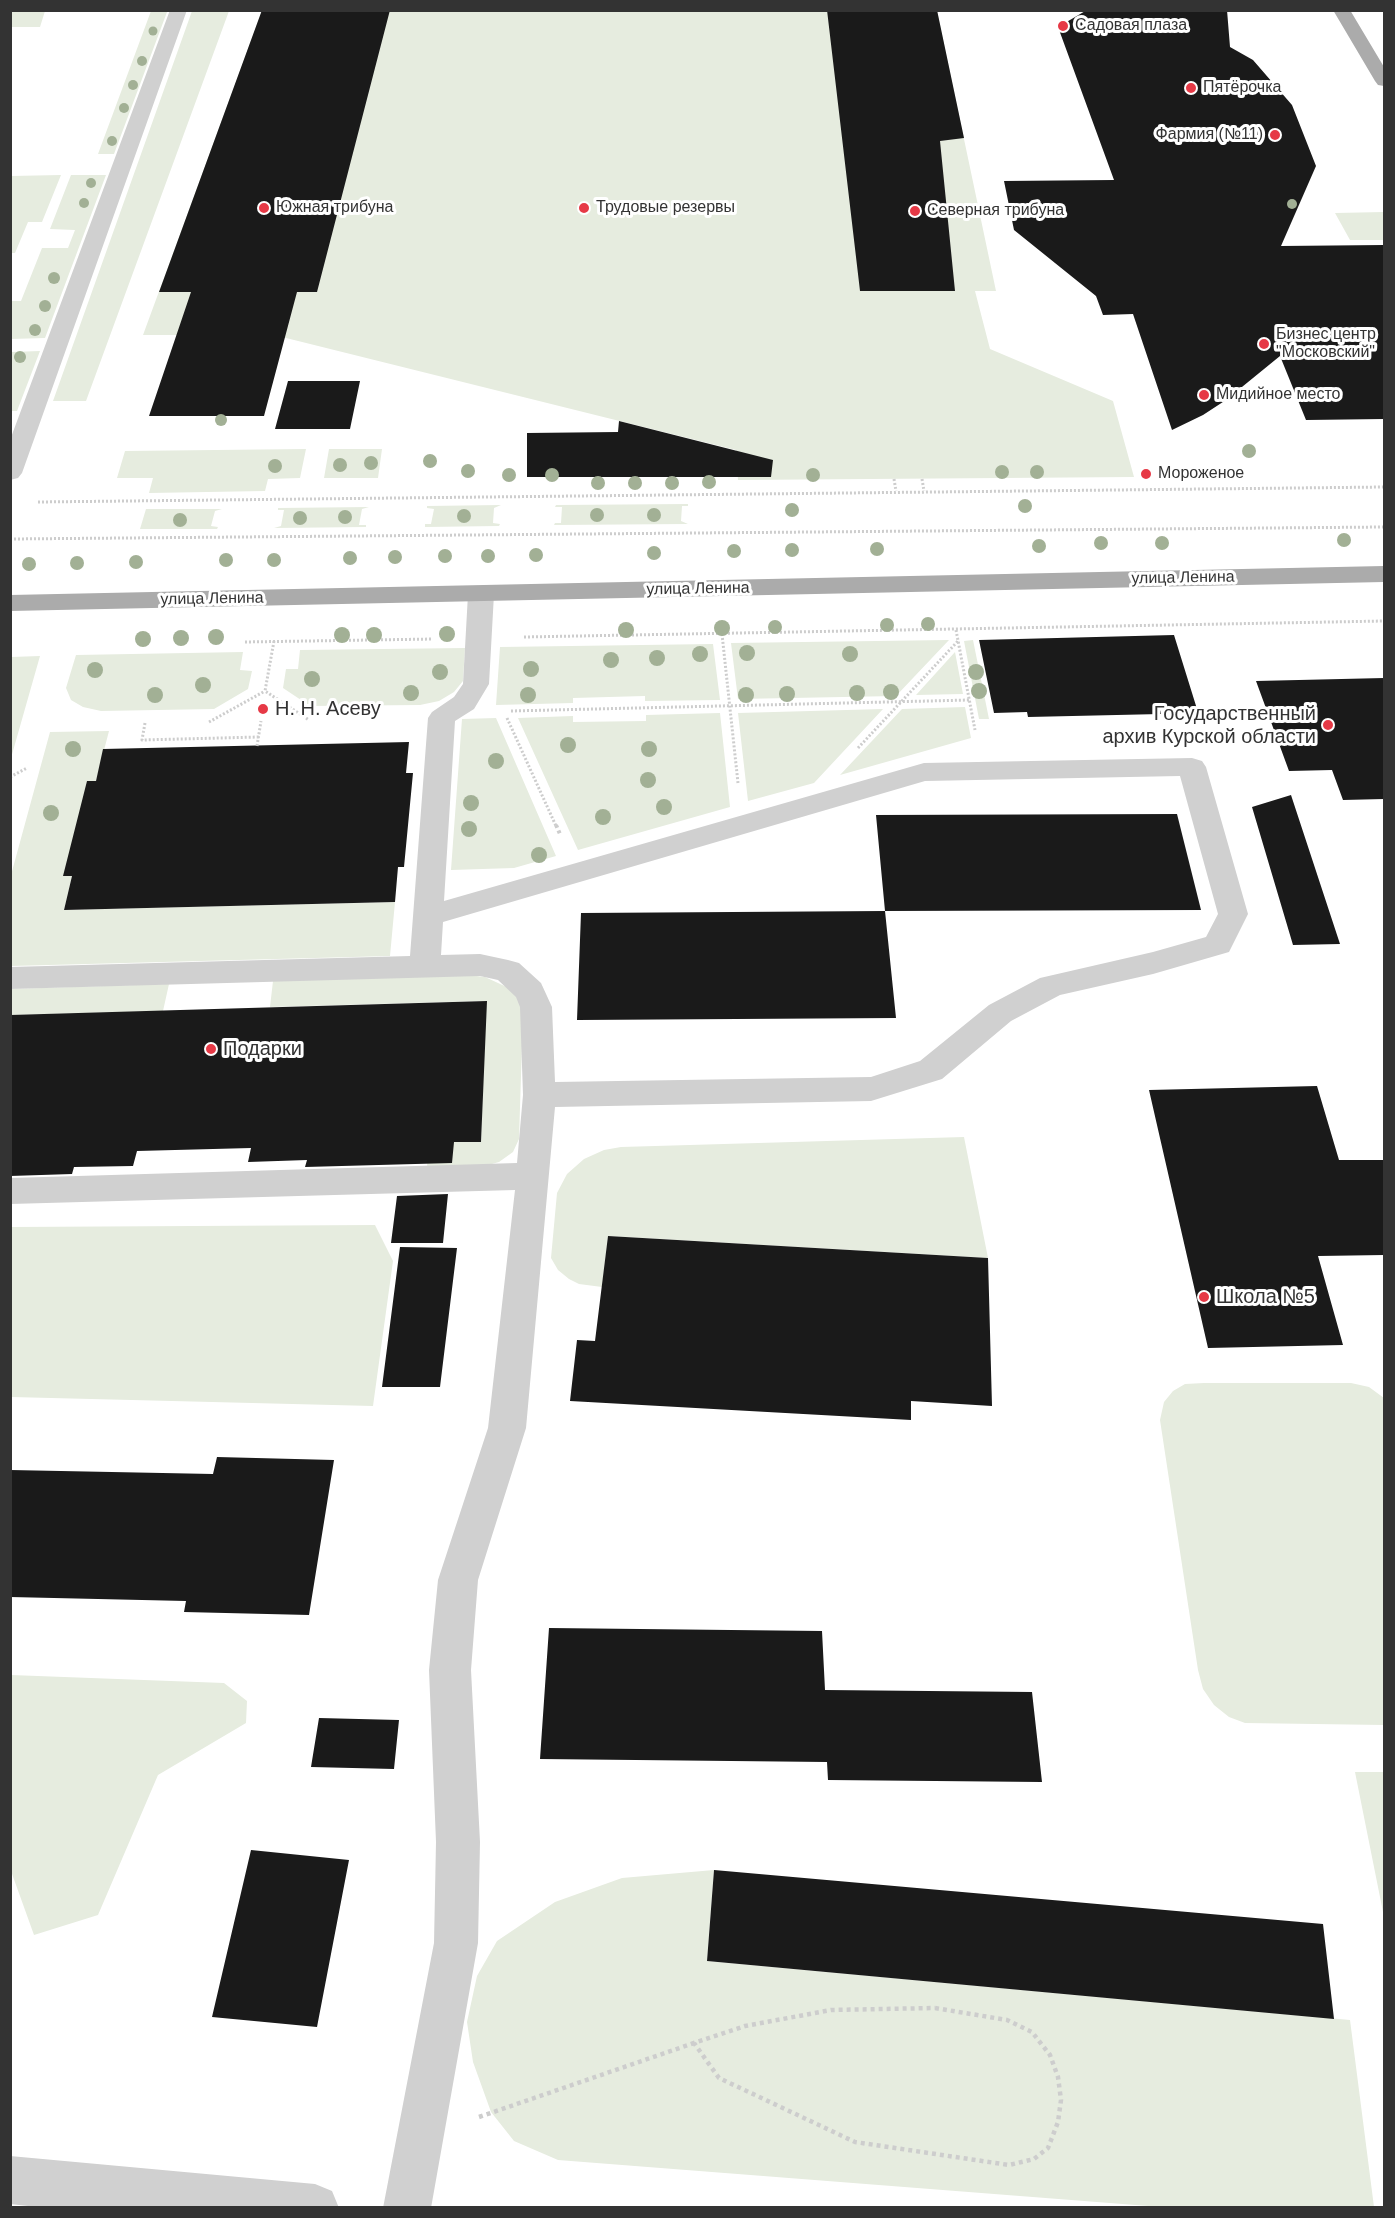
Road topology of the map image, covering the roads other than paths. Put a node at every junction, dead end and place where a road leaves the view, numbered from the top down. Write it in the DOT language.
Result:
graph roads {
  1 [pos="179,10"];
  2 [pos="1341,10"];
  3 [pos="1383,77"];
  4 [pos="10,473"];
  5 [pos="1384,574"];
  6 [pos="481,594"];
  7 [pos="10,603"];
  8 [pos="428,916"];
  9 [pos="425,966"];
  10 [pos="10,978"];
  11 [pos="539,1095"];
  12 [pos="533,1176"];
  13 [pos="10,1191"];
  14 [pos="10,2180"];
  15 [pos="315,2208"];
  16 [pos="406,2208"];
  1 -- 4 [label="street"];
  2 -- 3 [label="main road"];
  5 -- 6 [label="main road, улица Ленина"];
  6 -- 7 [label="main road, улица Ленина"];
  6 -- 8 [label="street"];
  8 -- 9 [label="street"];
  8 -- 11 [label="street"];
  9 -- 10 [label="street"];
  9 -- 11 [label="street"];
  11 -- 12 [label="street"];
  12 -- 13 [label="street"];
  12 -- 16 [label="street"];
  14 -- 15 [label="street"];
}
